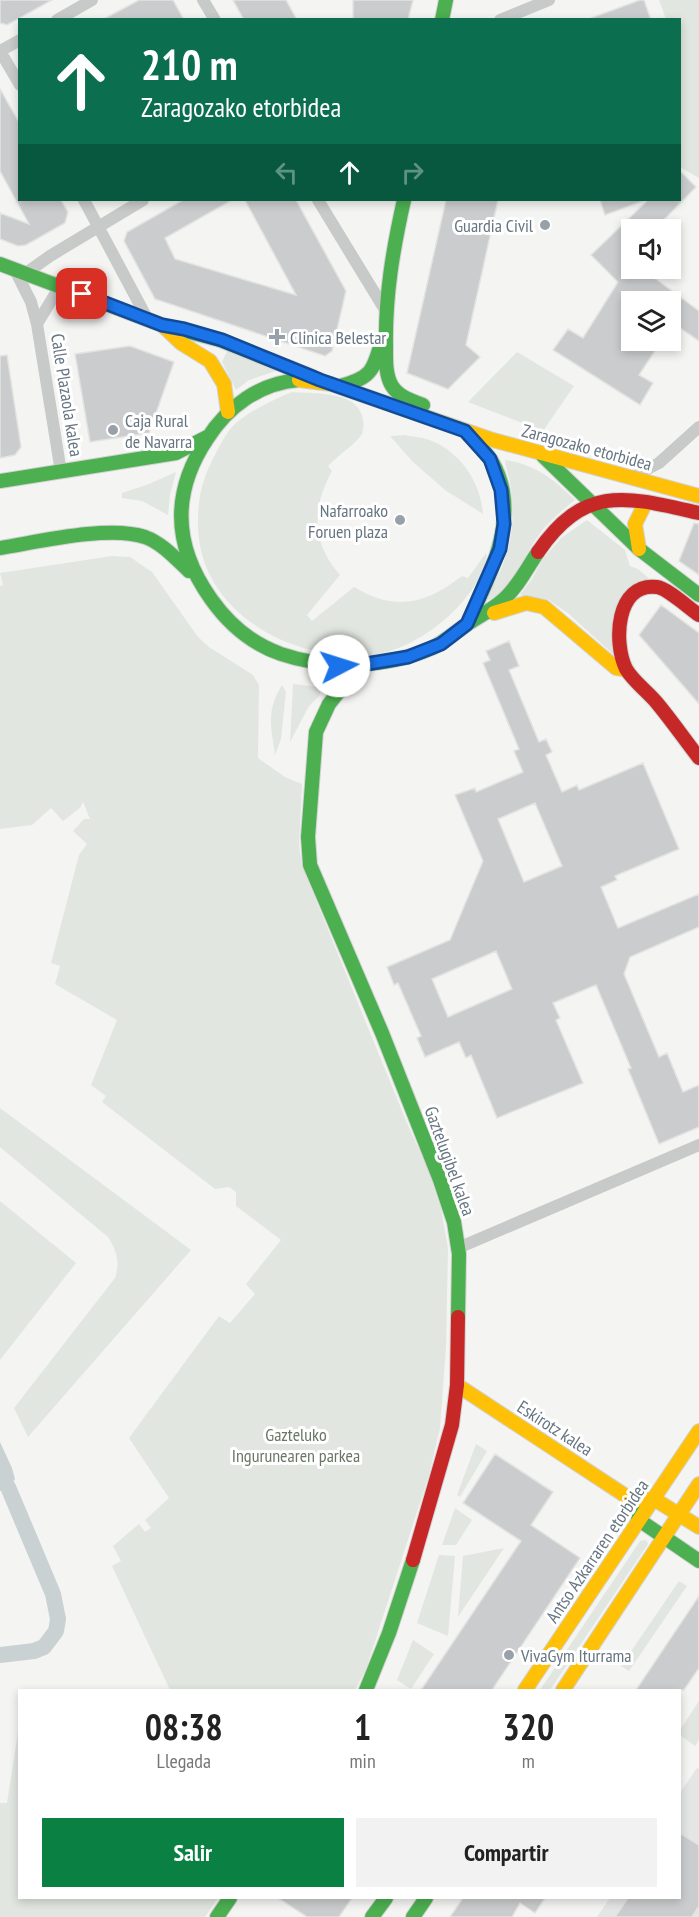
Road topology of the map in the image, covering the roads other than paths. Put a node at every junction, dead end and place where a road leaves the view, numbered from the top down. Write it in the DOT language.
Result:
graph roads {
  1 [pos="92,0"];
  2 [pos="204,0"];
  3 [pos="446,0"];
  4 [pos="549,0"];
  5 [pos="60,18"];
  6 [pos="214,18"];
  7 [pos="442,18"];
  8 [pos="505,18"];
  9 [pos="18,41"];
  10 [pos="0,51"];
  11 [pos="18,82"];
  12 [pos="85,201"];
  13 [pos="141,201"];
  14 [pos="319,201"];
  15 [pos="404,201"];
  16 [pos="98,226"];
  17 [pos="0,264"];
  18 [pos="20,271"];
  19 [pos="60,286"];
  20 [pos="385,310"];
  21 [pos="148,320"];
  22 [pos="37,324"];
  23 [pos="162,325"];
  24 [pos="385,330"];
  25 [pos="320,380"];
  26 [pos="340,386"];
  27 [pos="228,412"];
  28 [pos="442,423"];
  29 [pos="699,427"];
  30 [pos="465,431"];
  31 [pos="207,437"];
  32 [pos="542,455"];
  33 [pos="62,472"];
  34 [pos="630,478"];
  35 [pos="0,481"];
  36 [pos="699,496"];
  37 [pos="646,502"];
  38 [pos="593,503"];
  39 [pos="699,513"];
  40 [pos="0,548"];
  41 [pos="639,549"];
  42 [pos="197,578"];
  43 [pos="699,595"];
  44 [pos="699,615"];
  45 [pos="467,624"];
  46 [pos="360,665"];
  47 [pos="627,670"];
  48 [pos="699,758"];
  49 [pos="699,1145"];
  50 [pos="458,1248"];
  51 [pos="458,1385"];
  52 [pos="699,1431"];
  53 [pos="699,1484"];
  54 [pos="654,1499"];
  55 [pos="632,1500"];
  56 [pos="679,1515"];
  57 [pos="639,1520"];
  58 [pos="699,1527"];
  59 [pos="664,1538"];
  60 [pos="699,1561"];
  61 [pos="366,1689"];
  62 [pos="526,1689"];
  63 [pos="564,1689"];
  64 [pos="229,1899"];
  65 [pos="385,1899"];
  66 [pos="425,1899"];
  67 [pos="216,1917"];
  68 [pos="372,1917"];
  69 [pos="413,1917"];
  1 -- 5 [label="street"];
  2 -- 6 [label="street"];
  3 -- 7 [label="street"];
  4 -- 8 [label="street"];
  9 -- 10 [label="street"];
  10 -- 11 [label="street"];
  12 -- 16 [label="street"];
  13 -- 16 [label="street"];
  14 -- 20 [label="street"];
  15 -- 20 [label="street"];
  16 -- 18 [label="street"];
  16 -- 21 [label="street"];
  17 -- 18 [label="street"];
  18 -- 19 [label="street"];
  18 -- 22 [label="street, Calle Plazaola kalea"];
  19 -- 21 [label="street"];
  19 -- 22 [label="street, Calle Plazaola kalea"];
  20 -- 24 [label="street"];
  21 -- 23 [label="street"];
  22 -- 33 [label="street, Calle Plazaola kalea"];
  23 -- 25 [label="street"];
  23 -- 27 [label="street"];
  24 -- 26 [label="street"];
  24 -- 28 [label="street"];
  25 -- 26 [label="street"];
  25 -- 27 [label="street"];
  26 -- 28 [label="street"];
  27 -- 31 [label="street"];
  28 -- 30 [label="street"];
  29 -- 34 [label="street"];
  30 -- 32 [label="street, Zaragozako etorbidea"];
  30 -- 45 [label="street"];
  31 -- 33 [label="street"];
  31 -- 42 [label="street"];
  32 -- 34 [label="street, Zaragozako etorbidea"];
  32 -- 38 [label="street"];
  33 -- 35 [label="street"];
  34 -- 36 [label="street, Zaragozako etorbidea"];
  37 -- 38 [label="street"];
  37 -- 39 [label="street"];
  37 -- 41 [label="street"];
  38 -- 41 [label="street"];
  38 -- 45 [label="street"];
  40 -- 42 [label="street"];
  41 -- 43 [label="street"];
  42 -- 46 [label="street"];
  44 -- 47 [label="street"];
  45 -- 46 [label="street"];
  45 -- 47 [label="street"];
  46 -- 50 [label="street, Gaztelugibel kalea"];
  47 -- 48 [label="street"];
  49 -- 50 [label="street"];
  50 -- 51 [label="street, Gaztelugibel kalea"];
  51 -- 55 [label="street, Eskirotz kalea"];
  51 -- 61 [label="street, Gaztelugibel kalea"];
  52 -- 54 [label="street, Antso Azkarraren etorbidea"];
  53 -- 56 [label="street"];
  54 -- 55 [label="street"];
  54 -- 56 [label="street"];
  54 -- 57 [label="street, Antso Azkarraren etorbidea"];
  55 -- 57 [label="street"];
  56 -- 58 [label="street"];
  56 -- 59 [label="street"];
  57 -- 59 [label="street"];
  57 -- 62 [label="street, Antso Azkarraren etorbidea"];
  59 -- 60 [label="street"];
  59 -- 63 [label="street"];
  64 -- 67 [label="street"];
  65 -- 68 [label="street"];
  66 -- 69 [label="street"];
}
